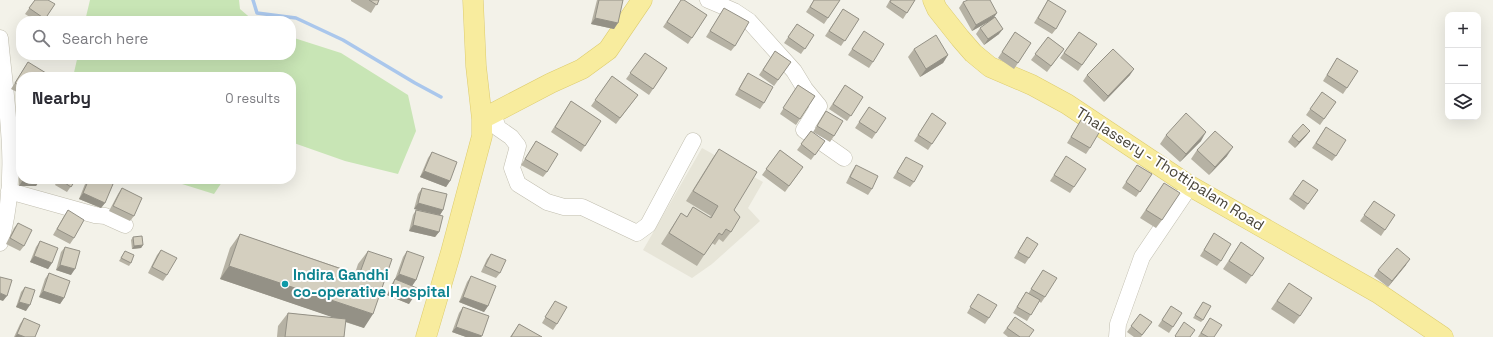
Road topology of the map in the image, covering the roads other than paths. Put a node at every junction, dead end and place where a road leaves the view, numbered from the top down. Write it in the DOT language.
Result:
graph roads {
  1 [pos="473,0"];
  2 [pos="642,0"];
  3 [pos="708,0"];
  4 [pos="933,0"];
  5 [pos="0,38"];
  6 [pos="487,116"];
  7 [pos="693,141"];
  8 [pos="5,156"];
  9 [pos="844,158"];
  10 [pos="1190,186"];
  11 [pos="9,191"];
  12 [pos="125,225"];
  13 [pos="0,243"];
  14 [pos="426,337"];
  15 [pos="1117,337"];
  16 [pos="1443,337"];
  1 -- 6 [label="main road"];
  2 -- 6 [label="main road"];
  3 -- 9 [label="street"];
  4 -- 10 [label="main road, Thalassery - Thottipalam Road"];
  5 -- 8 [label="street"];
  6 -- 7 [label="street"];
  6 -- 14 [label="main road"];
  8 -- 11 [label="street"];
  10 -- 15 [label="street"];
  10 -- 16 [label="main road, Thalassery - Thottipalam Road"];
  11 -- 12 [label="street"];
  11 -- 13 [label="street"];
}
